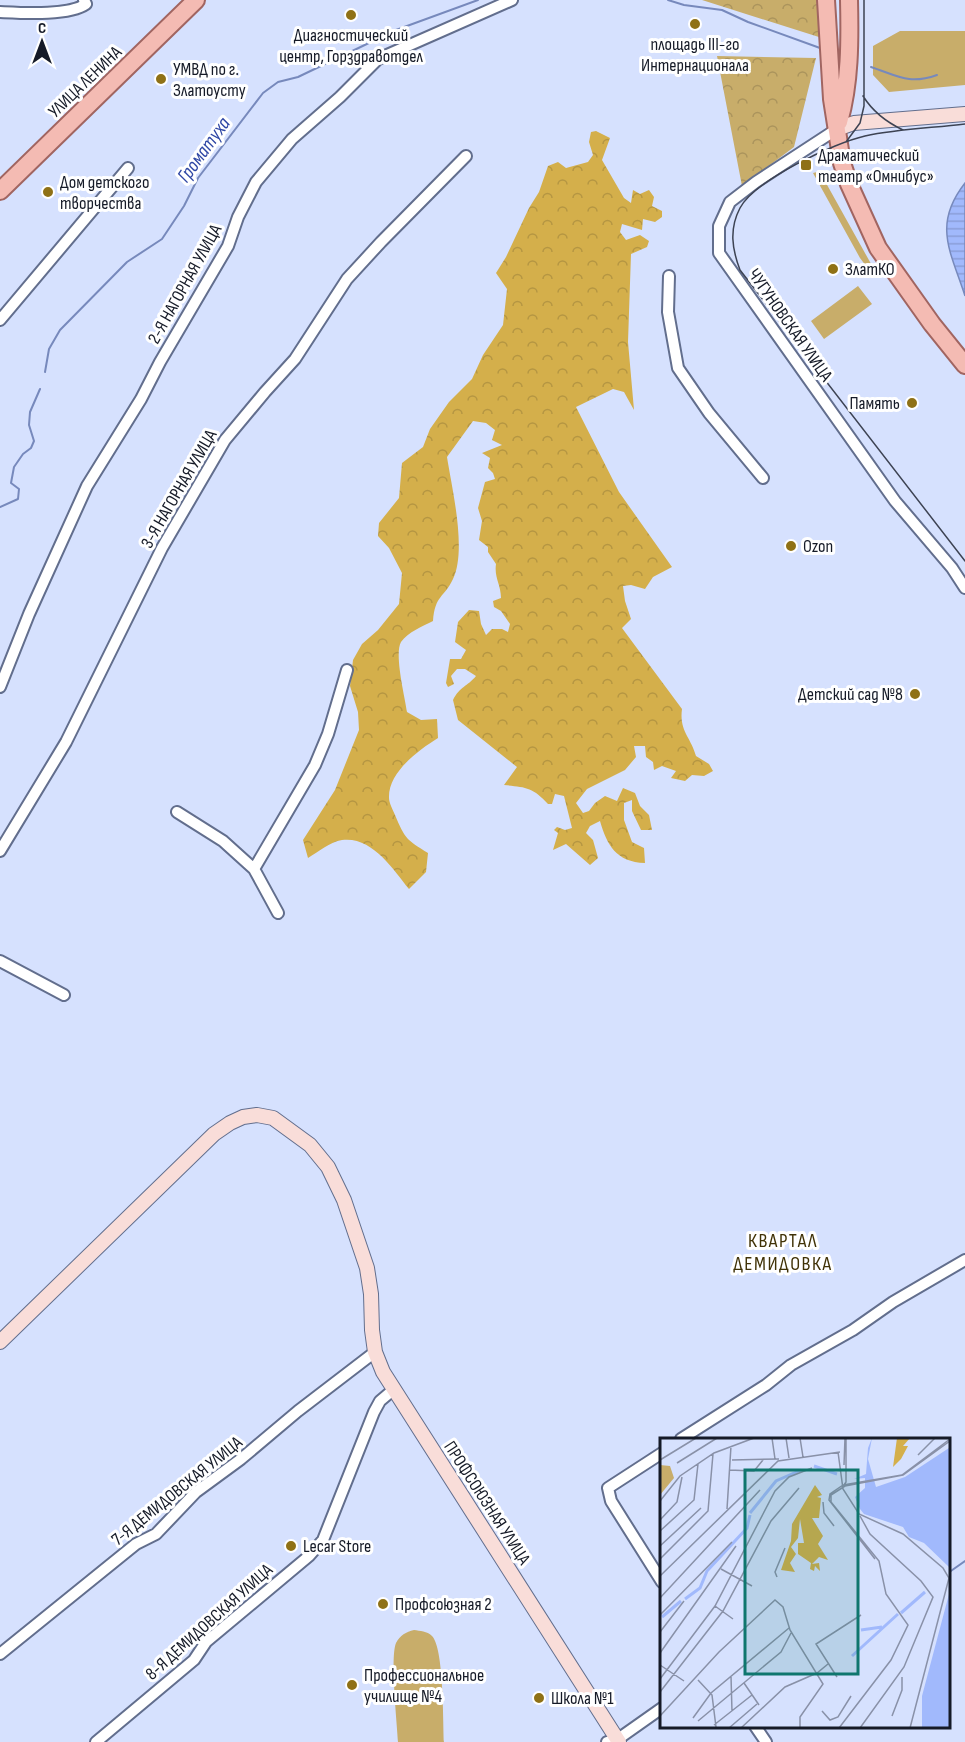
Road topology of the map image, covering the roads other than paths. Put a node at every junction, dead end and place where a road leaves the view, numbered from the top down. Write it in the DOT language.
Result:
graph roads {
  1 [pos="84,0"];
  2 [pos="196,0"];
  3 [pos="512,0"];
  4 [pos="826,0"];
  5 [pos="849,0"];
  6 [pos="0,12"];
  7 [pos="965,114"];
  8 [pos="837,129"];
  9 [pos="466,156"];
  10 [pos="128,168"];
  11 [pos="0,191"];
  12 [pos="669,276"];
  13 [pos="0,320"];
  14 [pos="965,365"];
  15 [pos="763,478"];
  16 [pos="965,588"];
  17 [pos="348,670"];
  18 [pos="0,687"];
  19 [pos="177,812"];
  20 [pos="0,851"];
  21 [pos="254,869"];
  22 [pos="278,914"];
  23 [pos="0,961"];
  24 [pos="64,995"];
  25 [pos="965,1260"];
  26 [pos="0,1342"];
  27 [pos="375,1352"];
  28 [pos="393,1390"];
  29 [pos="683,1438"];
  30 [pos="660,1454"];
  31 [pos="660,1579"];
  32 [pos="0,1654"];
  33 [pos="660,1709"];
  34 [pos="756,1727"];
  35 [pos="615,1741"];
  36 [pos="96,1742"];
  37 [pos="766,1742"];
  1 -- 6 [label="street"];
  2 -- 11 [label="main road, УЛИЦА ЛЕНИНА"];
  3 -- 18 [label="street, 2-Я НАГОРНАЯ УЛИЦА"];
  4 -- 8 [label="main road"];
  5 -- 8 [label="main road"];
  7 -- 8 [label="main road"];
  8 -- 14 [label="main road"];
  8 -- 16 [label="street, ЧУГУНОВСКАЯ УЛИЦА"];
  9 -- 20 [label="street, 3-Я НАГОРНАЯ УЛИЦА"];
  10 -- 13 [label="street"];
  12 -- 15 [label="street"];
  17 -- 21 [label="street"];
  19 -- 21 [label="street"];
  21 -- 22 [label="street"];
  23 -- 24 [label="street"];
  25 -- 29 [label="street"];
  26 -- 27 [label="main road, ПРОФСОЮЗНАЯ УЛИЦА"];
  27 -- 28 [label="main road, ПРОФСОЮЗНАЯ УЛИЦА"];
  27 -- 32 [label="street, 7-Я ДЕМИДОВСКАЯ УЛИЦА"];
  28 -- 35 [label="main road, ПРОФСОЮЗНАЯ УЛИЦА"];
  28 -- 36 [label="street, 8-Я ДЕМИДОВСКАЯ УЛИЦА"];
  30 -- 31 [label="street"];
  33 -- 35 [label="street"];
  34 -- 37 [label="street"];
}
